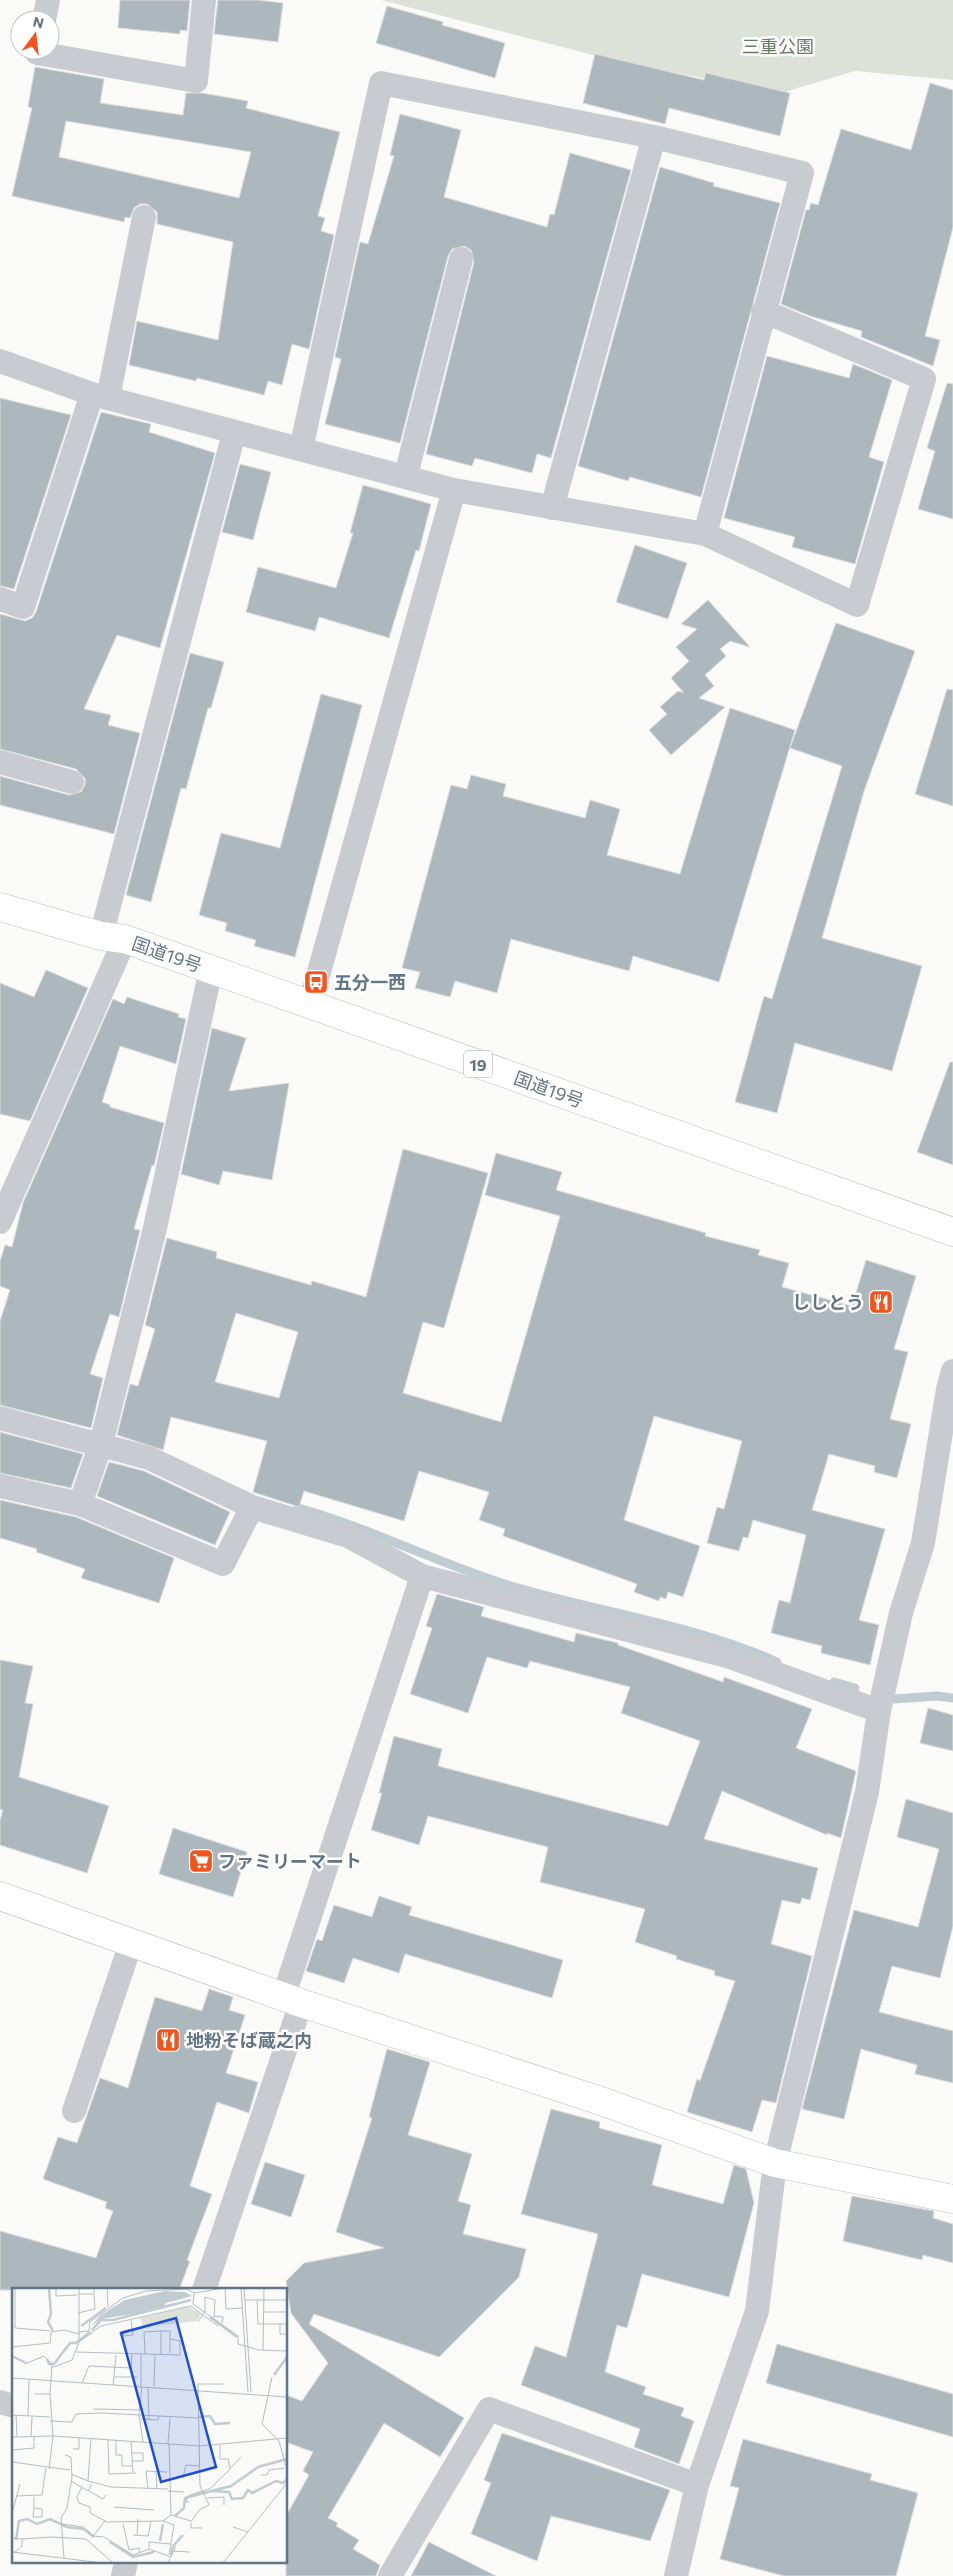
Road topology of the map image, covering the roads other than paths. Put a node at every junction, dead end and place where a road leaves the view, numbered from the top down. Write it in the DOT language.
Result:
graph roads {
  1 [pos="204,0"];
  2 [pos="60,57"];
  3 [pos="654,137"];
  4 [pos="144,217"];
  5 [pos="461,259"];
  6 [pos="763,311"];
  7 [pos="0,361"];
  8 [pos="100,396"];
  9 [pos="234,433"];
  10 [pos="301,449"];
  11 [pos="406,475"];
  12 [pos="454,490"];
  13 [pos="552,508"];
  14 [pos="704,534"];
  15 [pos="0,599"];
  16 [pos="0,762"];
  17 [pos="72,782"];
  18 [pos="0,907"];
  19 [pos="113,938"];
  20 [pos="211,969"];
  21 [pos="310,1004"];
  22 [pos="0,1222"];
  23 [pos="953,1232"];
  24 [pos="953,1371"];
  25 [pos="0,1418"];
  26 [pos="101,1444"];
  27 [pos="0,1486"];
  28 [pos="80,1504"];
  29 [pos="252,1507"];
  30 [pos="422,1576"];
  31 [pos="879,1711"];
  32 [pos="0,1896"];
  33 [pos="131,1943"];
  34 [pos="293,1999"];
  35 [pos="74,2112"];
  36 [pos="775,2163"];
  37 [pos="953,2199"];
  38 [pos="205,2288"];
  39 [pos="697,2485"];
  40 [pos="390,2576"];
  41 [pos="676,2576"];
  1 -- 2 [label="street"];
  3 -- 6 [label="street"];
  3 -- 10 [label="street"];
  3 -- 13 [label="street"];
  4 -- 8 [label="street"];
  5 -- 11 [label="street"];
  6 -- 14 [label="street"];
  6 -- 14 [label="street"];
  7 -- 8 [label="street"];
  8 -- 9 [label="street"];
  8 -- 15 [label="street"];
  9 -- 10 [label="street"];
  9 -- 19 [label="street"];
  10 -- 11 [label="street"];
  11 -- 12 [label="street"];
  12 -- 13 [label="street"];
  12 -- 21 [label="street"];
  13 -- 14 [label="street"];
  16 -- 17 [label="street"];
  18 -- 19 [label="main road, 国道19号 / 19"];
  19 -- 20 [label="main road, 国道19号 / 19"];
  19 -- 22 [label="street"];
  20 -- 21 [label="main road, 国道19号 / 19"];
  20 -- 26 [label="street"];
  21 -- 23 [label="main road, 国道19号 / 19"];
  24 -- 31 [label="street"];
  25 -- 26 [label="street"];
  26 -- 28 [label="street"];
  26 -- 29 [label="street"];
  27 -- 28 [label="street"];
  28 -- 29 [label="street"];
  29 -- 30 [label="street"];
  30 -- 31 [label="street"];
  30 -- 34 [label="street"];
  31 -- 36 [label="street"];
  32 -- 33 [label="main road"];
  33 -- 34 [label="main road"];
  33 -- 35 [label="street"];
  34 -- 36 [label="main road"];
  34 -- 38 [label="street"];
  36 -- 37 [label="main road"];
  36 -- 39 [label="street"];
  39 -- 40 [label="street"];
  39 -- 41 [label="street"];
}
